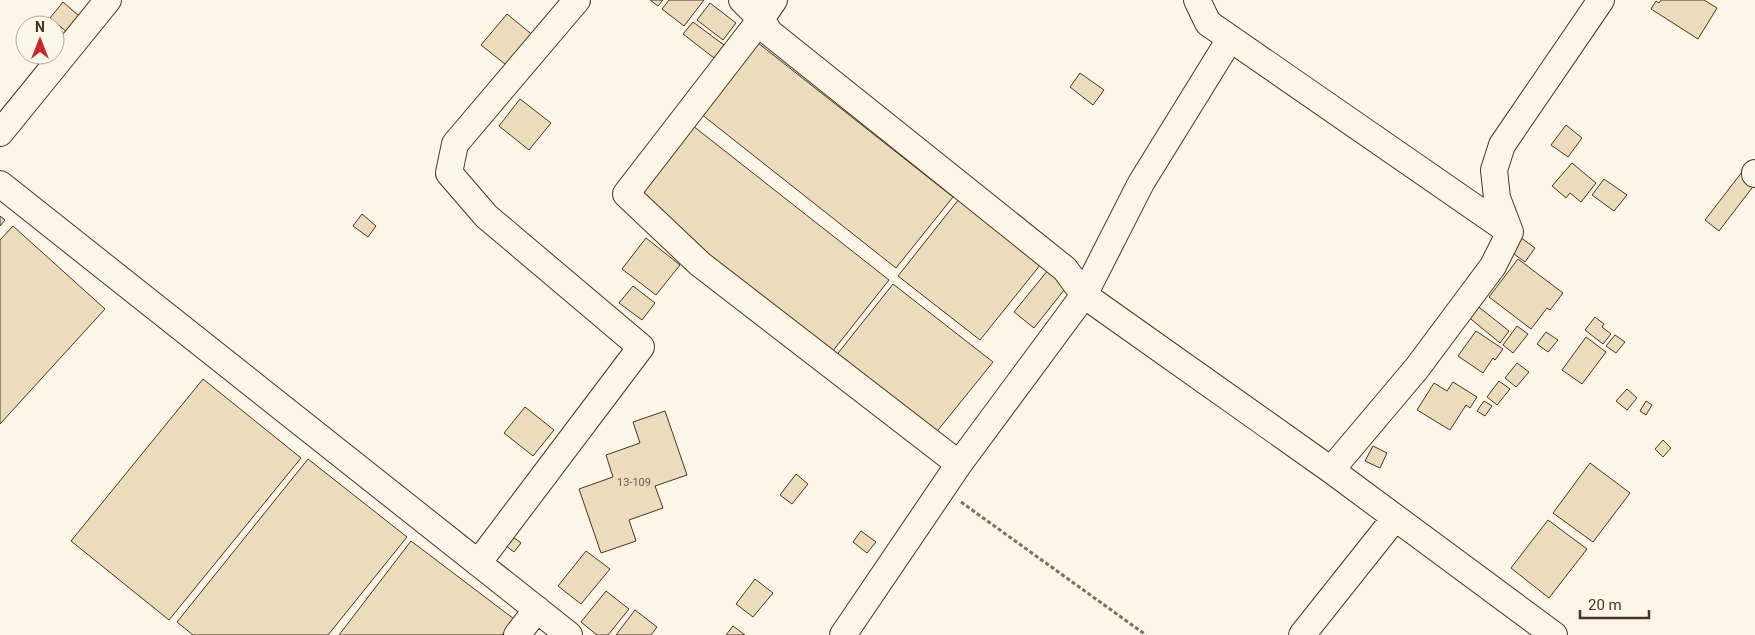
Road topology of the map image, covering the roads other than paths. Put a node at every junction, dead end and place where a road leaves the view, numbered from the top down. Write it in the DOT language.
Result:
graph roads {
  1 [pos="108,0"];
  2 [pos="577,0"];
  3 [pos="742,0"];
  4 [pos="1197,0"];
  5 [pos="1601,0"];
  6 [pos="768,9"];
  7 [pos="1230,39"];
  8 [pos="0,133"];
  9 [pos="0,184"];
  10 [pos="1510,232"];
  11 [pos="1084,295"];
  12 [pos="959,464"];
  13 [pos="1331,470"];
  14 [pos="1395,518"];
  15 [pos="478,563"];
  16 [pos="536,609"];
  17 [pos="517,635"];
  18 [pos="569,635"];
  19 [pos="843,635"];
  20 [pos="1302,635"];
  21 [pos="1554,635"];
  1 -- 8 [label="street"];
  2 -- 15 [label="street"];
  3 -- 6 [label="street"];
  4 -- 7 [label="street"];
  5 -- 10 [label="street"];
  6 -- 11 [label="street"];
  6 -- 12 [label="street"];
  7 -- 10 [label="street"];
  7 -- 11 [label="street"];
  9 -- 15 [label="street"];
  10 -- 13 [label="street"];
  11 -- 12 [label="street"];
  11 -- 13 [label="street"];
  12 -- 19 [label="street"];
  13 -- 14 [label="street"];
  14 -- 20 [label="street"];
  14 -- 21 [label="street"];
  15 -- 16 [label="street"];
  16 -- 17 [label="street"];
  16 -- 18 [label="street"];
}
